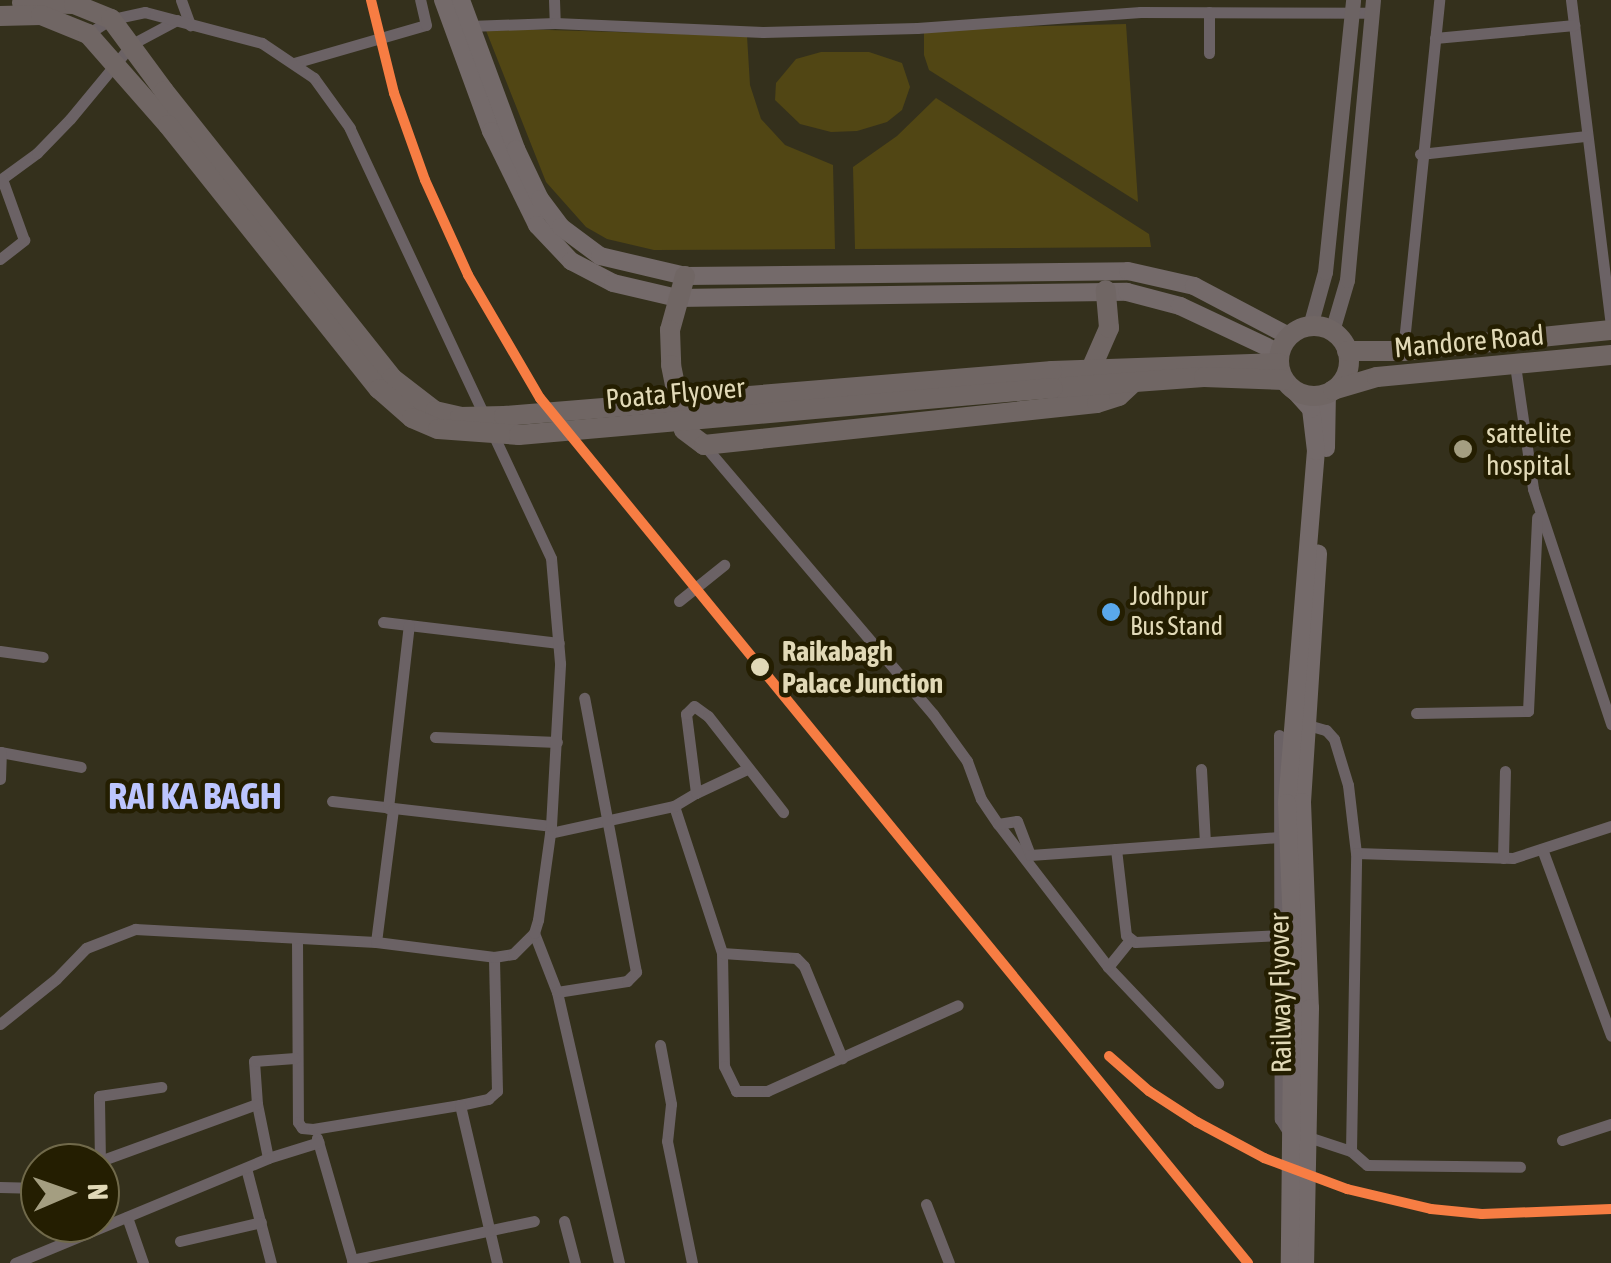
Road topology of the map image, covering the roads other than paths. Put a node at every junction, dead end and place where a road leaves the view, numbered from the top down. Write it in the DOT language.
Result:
graph roads {
  1 [pos="181,0"];
  2 [pos="420,0"];
  3 [pos="443,0"];
  4 [pos="461,0"];
  5 [pos="554,0"];
  6 [pos="1438,0"];
  7 [pos="1571,0"];
  8 [pos="40,5"];
  9 [pos="0,6"];
  10 [pos="1139,6"];
  11 [pos="1352,6"];
  12 [pos="1372,6"];
  13 [pos="1209,12"];
  14 [pos="0,16"];
  15 [pos="111,19"];
  16 [pos="183,23"];
  17 [pos="555,23"];
  18 [pos="1574,25"];
  19 [pos="468,26"];
  20 [pos="88,34"];
  21 [pos="1434,38"];
  22 [pos="132,44"];
  23 [pos="1210,53"];
  24 [pos="116,61"];
  25 [pos="294,63"];
  26 [pos="1587,136"];
  27 [pos="1420,154"];
  28 [pos="1,179"];
  29 [pos="0,258"];
  30 [pos="866,271"];
  31 [pos="685,276"];
  32 [pos="1106,290"];
  33 [pos="866,294"];
  34 [pos="676,298"];
  35 [pos="1310,326"];
  36 [pos="1611,328"];
  37 [pos="1332,331"];
  38 [pos="1347,351"];
  39 [pos="1403,351"];
  40 [pos="1611,354"];
  41 [pos="1515,364"];
  42 [pos="1285,365"];
  43 [pos="1091,369"];
  44 [pos="1053,380"];
  45 [pos="1136,381"];
  46 [pos="1330,392"];
  47 [pos="704,445"];
  48 [pos="1538,507"];
  49 [pos="724,565"];
  50 [pos="678,601"];
  51 [pos="383,622"];
  52 [pos="409,625"];
  53 [pos="559,643"];
  54 [pos="0,651"];
  55 [pos="44,656"];
  56 [pos="584,698"];
  57 [pos="1416,712"];
  58 [pos="1611,724"];
  59 [pos="1292,727"];
  60 [pos="435,737"];
  61 [pos="556,742"];
  62 [pos="0,752"];
  63 [pos="82,767"];
  64 [pos="1201,769"];
  65 [pos="745,770"];
  66 [pos="1505,771"];
  67 [pos="0,779"];
  68 [pos="696,793"];
  69 [pos="332,802"];
  70 [pos="1294,802"];
  71 [pos="674,806"];
  72 [pos="390,809"];
  73 [pos="782,812"];
  74 [pos="607,818"];
  75 [pos="998,824"];
  76 [pos="1611,826"];
  77 [pos="550,829"];
  78 [pos="1278,837"];
  79 [pos="1205,842"];
  80 [pos="1116,849"];
  81 [pos="1542,849"];
  82 [pos="1356,853"];
  83 [pos="1503,858"];
  84 [pos="534,933"];
  85 [pos="1282,936"];
  86 [pos="296,939"];
  87 [pos="1130,940"];
  88 [pos="376,942"];
  89 [pos="722,953"];
  90 [pos="494,957"];
  91 [pos="1108,967"];
  92 [pos="557,992"];
  93 [pos="958,1005"];
  94 [pos="0,1024"];
  95 [pos="1611,1036"];
  96 [pos="660,1045"];
  97 [pos="294,1058"];
  98 [pos="842,1058"];
  99 [pos="1218,1082"];
  100 [pos="161,1087"];
  101 [pos="257,1104"];
  102 [pos="460,1105"];
  103 [pos="1611,1124"];
  104 [pos="316,1136"];
  105 [pos="1562,1140"];
  106 [pos="100,1143"];
  107 [pos="1350,1151"];
  108 [pos="120,1155"];
  109 [pos="268,1158"];
  110 [pos="1520,1167"];
  111 [pos="246,1168"];
  112 [pos="926,1204"];
  113 [pos="127,1217"];
  114 [pos="534,1221"];
  115 [pos="564,1221"];
  116 [pos="261,1222"];
  117 [pos="490,1230"];
  118 [pos="180,1240"];
  119 [pos="353,1262"];
  120 [pos="15,1263"];
  121 [pos="143,1263"];
  122 [pos="271,1263"];
  123 [pos="497,1263"];
  124 [pos="575,1263"];
  125 [pos="619,1263"];
  126 [pos="692,1263"];
  127 [pos="949,1263"];
  128 [pos="1290,1263"];
  129 [pos="1305,1263"];
  1 -- 16 [label="street"];
  2 -- 25 [label="street"];
  3 -- 34 [label="main road"];
  4 -- 19 [label="main road"];
  5 -- 17 [label="street"];
  6 -- 21 [label="street"];
  7 -- 18 [label="street"];
  8 -- 9 [label="highway"];
  8 -- 14 [label="highway"];
  8 -- 15 [label="highway"];
  8 -- 20 [label="highway"];
  10 -- 13 [label="street"];
  10 -- 17 [label="street"];
  11 -- 12 [label="street"];
  11 -- 13 [label="street"];
  11 -- 35 [label="street"];
  12 -- 37 [label="street"];
  13 -- 23 [label="street"];
  15 -- 16 [label="street"];
  15 -- 20 [label="street"];
  15 -- 22 [label="highway, Poata Flyover"];
  16 -- 22 [label="street"];
  16 -- 25 [label="street"];
  17 -- 19 [label="street"];
  18 -- 21 [label="street"];
  18 -- 26 [label="street"];
  19 -- 31 [label="main road"];
  20 -- 24 [label="highway, Poata Flyover"];
  21 -- 27 [label="street"];
  22 -- 24 [label="street"];
  22 -- 44 [label="highway, Poata Flyover, bridge"];
  24 -- 28 [label="street"];
  24 -- 44 [label="highway, Poata Flyover, bridge"];
  25 -- 53 [label="street"];
  26 -- 27 [label="street"];
  26 -- 36 [label="street"];
  27 -- 39 [label="street"];
  28 -- 29 [label="street"];
  30 -- 31 [label="main road"];
  30 -- 33 [label="main road"];
  30 -- 42 [label="main road"];
  31 -- 34 [label="highway"];
  32 -- 33 [label="main road"];
  32 -- 42 [label="main road"];
  32 -- 43 [label="highway"];
  33 -- 34 [label="main road"];
  34 -- 47 [label="highway"];
  35 -- 37 [label="highway"];
  35 -- 42 [label="highway"];
  36 -- 39 [label="highway, Mandore Road"];
  37 -- 38 [label="highway"];
  38 -- 39 [label="highway, Mandore Road"];
  38 -- 46 [label="highway"];
  40 -- 41 [label="highway, Mandore Road"];
  41 -- 46 [label="highway, Mandore Road"];
  41 -- 48 [label="street"];
  42 -- 43 [label="highway, Poata Flyover"];
  42 -- 45 [label="highway, Poata Flyover"];
  42 -- 46 [label="highway"];
  42 -- 59 [label="main road"];
  43 -- 44 [label="highway, Poata Flyover"];
  44 -- 45 [label="highway, Poata Flyover"];
  45 -- 47 [label="highway"];
  46 -- 59 [label="main road"];
  47 -- 75 [label="street"];
  48 -- 57 [label="street"];
  48 -- 58 [label="street"];
  49 -- 50 [label="street"];
  51 -- 52 [label="street"];
  52 -- 53 [label="street"];
  52 -- 72 [label="street"];
  53 -- 61 [label="street"];
  54 -- 55 [label="street"];
  56 -- 74 [label="street"];
  59 -- 70 [label="main road, Railway Flyover"];
  59 -- 78 [label="street"];
  59 -- 82 [label="street"];
  60 -- 61 [label="street"];
  61 -- 77 [label="street"];
  62 -- 63 [label="street"];
  62 -- 67 [label="street"];
  64 -- 79 [label="street"];
  65 -- 68 [label="street"];
  65 -- 68 [label="street"];
  65 -- 73 [label="street"];
  66 -- 83 [label="street"];
  68 -- 71 [label="street"];
  69 -- 72 [label="street"];
  70 -- 128 [label="main road, Railway Flyover, bridge"];
  70 -- 129 [label="main road, Railway Flyover, bridge"];
  71 -- 74 [label="street"];
  71 -- 89 [label="street"];
  72 -- 77 [label="street"];
  72 -- 88 [label="street"];
  74 -- 77 [label="street"];
  74 -- 92 [label="street"];
  75 -- 80 [label="street"];
  75 -- 91 [label="street"];
  76 -- 81 [label="street"];
  77 -- 84 [label="street"];
  78 -- 79 [label="street"];
  78 -- 85 [label="street"];
  79 -- 80 [label="street"];
  80 -- 87 [label="street"];
  81 -- 83 [label="street"];
  81 -- 95 [label="street"];
  82 -- 83 [label="street"];
  82 -- 107 [label="street"];
  84 -- 90 [label="street"];
  84 -- 92 [label="street"];
  85 -- 87 [label="street"];
  85 -- 107 [label="street"];
  86 -- 88 [label="street"];
  86 -- 94 [label="street"];
  86 -- 97 [label="street"];
  87 -- 91 [label="street"];
  88 -- 90 [label="street"];
  89 -- 98 [label="street"];
  89 -- 98 [label="street"];
  90 -- 102 [label="street"];
  91 -- 99 [label="street"];
  92 -- 125 [label="street"];
  93 -- 98 [label="street"];
  96 -- 126 [label="street"];
  97 -- 101 [label="street"];
  97 -- 104 [label="street"];
  100 -- 106 [label="street"];
  101 -- 108 [label="street"];
  101 -- 109 [label="street"];
  102 -- 104 [label="street"];
  102 -- 117 [label="street"];
  103 -- 105 [label="street"];
  104 -- 109 [label="street"];
  104 -- 119 [label="street"];
  107 -- 110 [label="street"];
  109 -- 111 [label="street"];
  111 -- 113 [label="street"];
  111 -- 116 [label="street"];
  112 -- 127 [label="street"];
  113 -- 120 [label="street"];
  113 -- 121 [label="street"];
  114 -- 117 [label="street"];
  115 -- 124 [label="street"];
  116 -- 118 [label="street"];
  116 -- 122 [label="street"];
  117 -- 119 [label="street"];
  117 -- 123 [label="street"];
}
